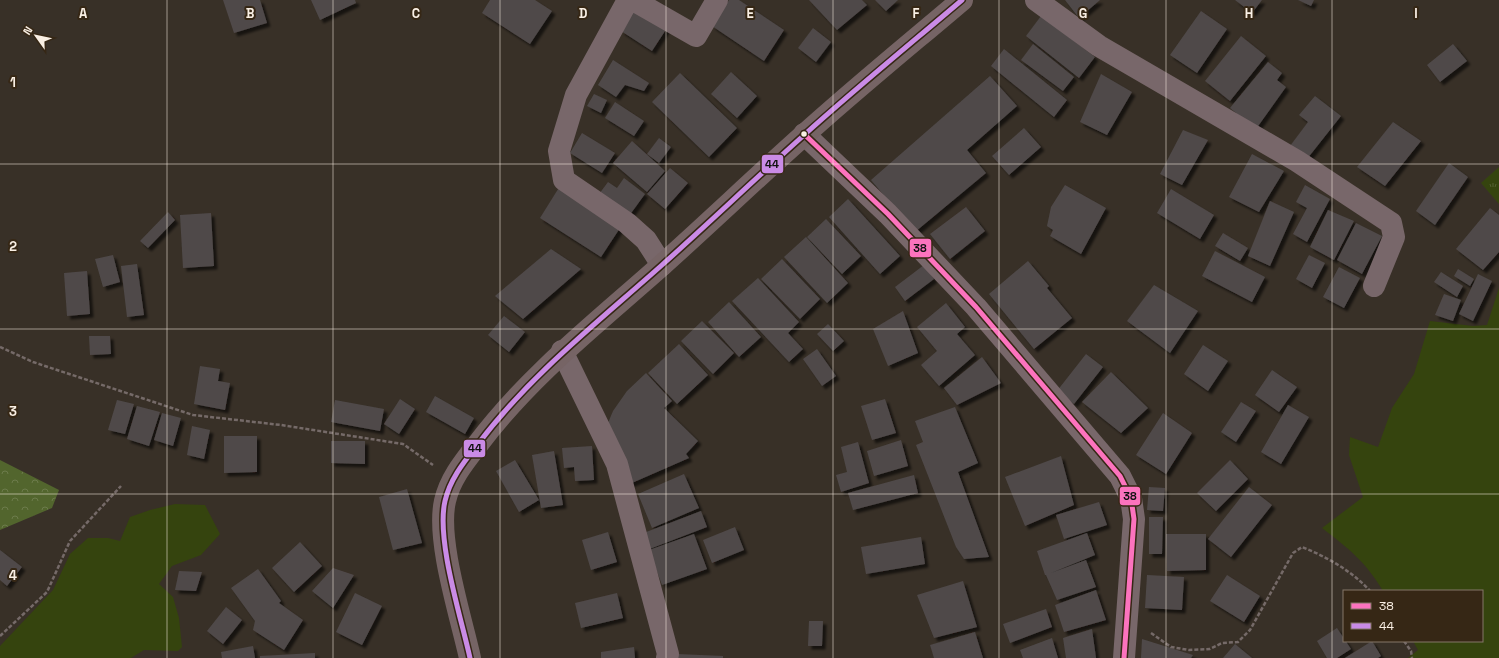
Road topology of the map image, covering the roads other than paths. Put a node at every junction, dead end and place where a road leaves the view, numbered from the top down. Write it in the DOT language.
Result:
graph roads {
  1 [pos="628,0"];
  2 [pos="634,0"];
  3 [pos="717,0"];
  4 [pos="962,0"];
  5 [pos="1036,0"];
  6 [pos="804,134"];
  7 [pos="662,265"];
  8 [pos="1374,286"];
  9 [pos="562,351"];
  10 [pos="470,658"];
  11 [pos="667,658"];
  12 [pos="1124,658"];
  1 -- 7 [label="street"];
  2 -- 3 [label="street"];
  4 -- 6 [label="highway"];
  5 -- 8 [label="street"];
  6 -- 7 [label="highway"];
  6 -- 12 [label="street"];
  7 -- 9 [label="highway"];
  9 -- 10 [label="highway"];
  9 -- 11 [label="street"];
}
